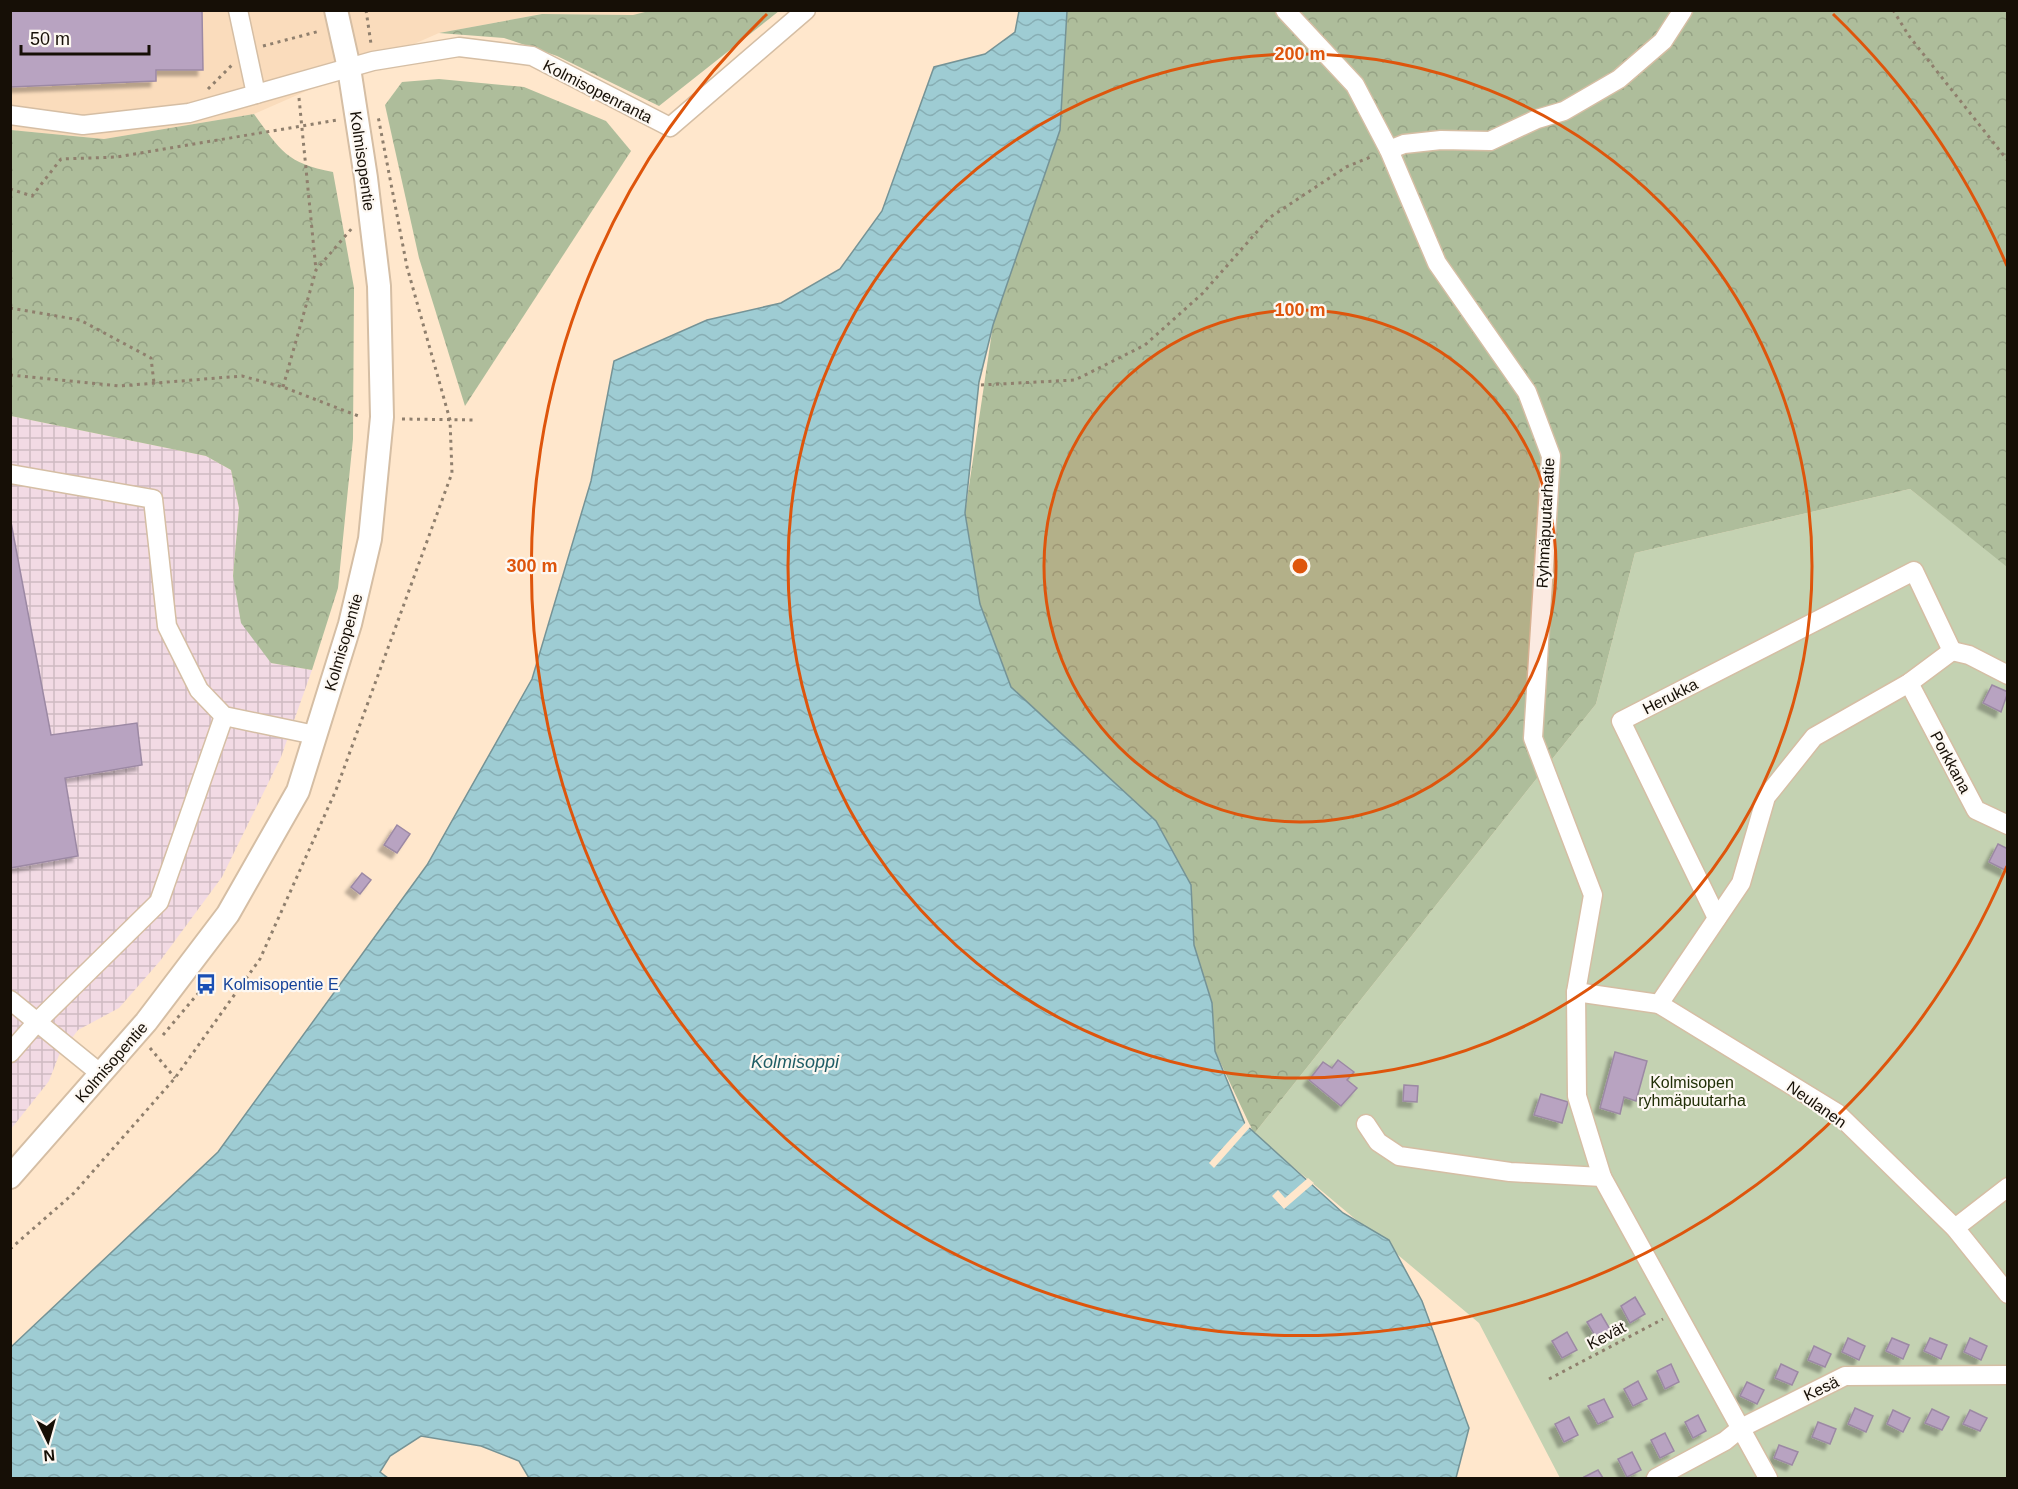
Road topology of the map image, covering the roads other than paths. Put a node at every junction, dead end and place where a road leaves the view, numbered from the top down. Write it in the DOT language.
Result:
graph roads {
  1 [pos="238,10"];
  2 [pos="806,10"];
  3 [pos="1285,10"];
  4 [pos="1683,10"];
  5 [pos="338,18"];
  6 [pos="349,68"];
  7 [pos="256,94"];
  8 [pos="10,115"];
  9 [pos="1389,150"];
  10 [pos="10,474"];
  11 [pos="1952,651"];
  12 [pos="2007,675"];
  13 [pos="1909,683"];
  14 [pos="224,716"];
  15 [pos="315,735"];
  16 [pos="2007,825"];
  17 [pos="1717,918"];
  18 [pos="1576,992"];
  19 [pos="10,1000"];
  20 [pos="1659,1004"];
  21 [pos="37,1022"];
  22 [pos="10,1053"];
  23 [pos="101,1074"];
  24 [pos="1366,1124"];
  25 [pos="10,1177"];
  26 [pos="1602,1177"];
  27 [pos="2007,1187"];
  28 [pos="1955,1228"];
  29 [pos="2007,1294"];
  30 [pos="2007,1375"];
  31 [pos="1741,1428"];
  32 [pos="1656,1479"];
  33 [pos="1768,1479"];
  1 -- 7 [label="street"];
  2 -- 6 [label="street, Kolmisopenranta"];
  3 -- 9 [label="street, Ryhmäpuutarhatie"];
  4 -- 9 [label="street"];
  5 -- 6 [label="main road, Kolmisopentie"];
  6 -- 7 [label="street, Kolmisopenranta"];
  6 -- 15 [label="main road, Kolmisopentie"];
  7 -- 8 [label="street, Kolmisopenranta"];
  9 -- 18 [label="street, Ryhmäpuutarhatie"];
  10 -- 14 [label="street"];
  11 -- 12 [label="street"];
  11 -- 13 [label="street"];
  11 -- 17 [label="street, Herukka"];
  13 -- 16 [label="street, Porkkana"];
  13 -- 17 [label="street"];
  14 -- 15 [label="street"];
  14 -- 21 [label="street"];
  15 -- 23 [label="main road, Kolmisopentie"];
  17 -- 20 [label="street"];
  18 -- 20 [label="street, Neulanen"];
  18 -- 26 [label="street, Ryhmäpuutarhatie"];
  19 -- 21 [label="street"];
  20 -- 28 [label="street, Neulanen"];
  21 -- 22 [label="street"];
  21 -- 23 [label="street"];
  23 -- 25 [label="main road, Kolmisopentie"];
  24 -- 26 [label="street"];
  26 -- 31 [label="street, Ryhmäpuutarhatie"];
  27 -- 28 [label="street"];
  28 -- 29 [label="street, Neulanen"];
  30 -- 31 [label="street, Kesä"];
  31 -- 32 [label="street, Kesä"];
  31 -- 33 [label="street, Ryhmäpuutarhatie"];
}
